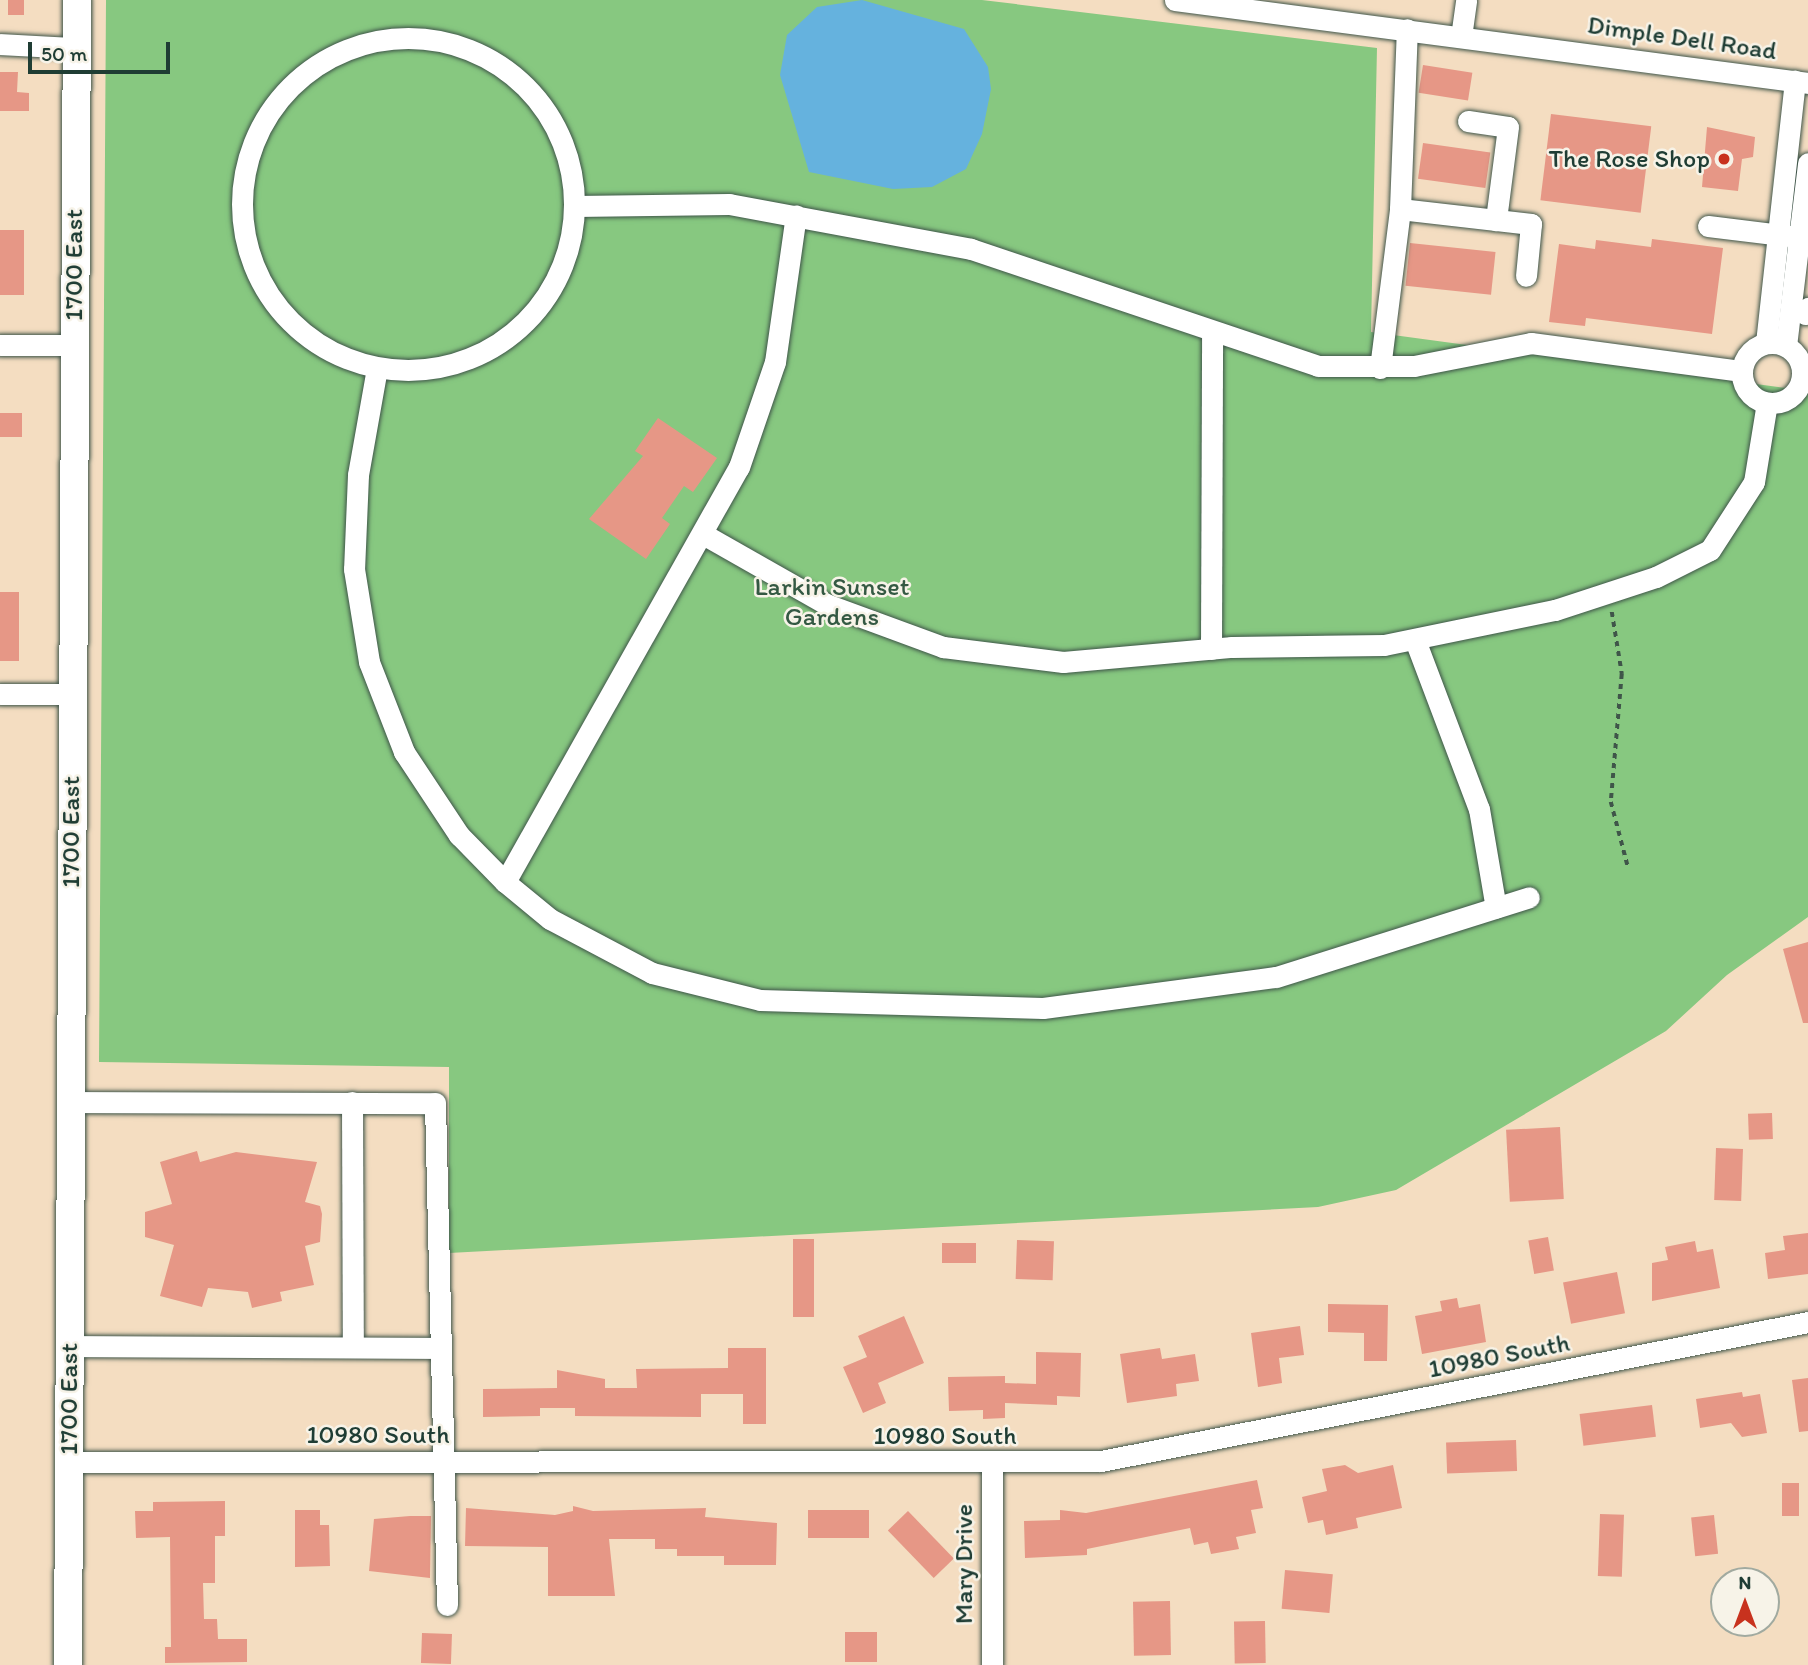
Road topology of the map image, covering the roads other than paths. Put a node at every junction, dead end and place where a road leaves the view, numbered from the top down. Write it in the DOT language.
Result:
graph roads {
  1 [pos="77,0"];
  2 [pos="1175,0"];
  3 [pos="1466,0"];
  4 [pos="1210,2"];
  5 [pos="1407,29"];
  6 [pos="1461,37"];
  7 [pos="0,44"];
  8 [pos="75,48"];
  9 [pos="1801,82"];
  10 [pos="1468,121"];
  11 [pos="1786,160"];
  12 [pos="1808,164"];
  13 [pos="575,206"];
  14 [pos="1400,209"];
  15 [pos="796,215"];
  16 [pos="1496,220"];
  17 [pos="1708,226"];
  18 [pos="1789,236"];
  19 [pos="1526,276"];
  20 [pos="1794,309"];
  21 [pos="1212,333"];
  22 [pos="0,345"];
  23 [pos="74,345"];
  24 [pos="1776,345"];
  25 [pos="377,368"];
  26 [pos="1380,368"];
  27 [pos="1742,371"];
  28 [pos="1805,381"];
  29 [pos="1767,403"];
  30 [pos="703,534"];
  31 [pos="1415,640"];
  32 [pos="1211,649"];
  33 [pos="0,694"];
  34 [pos="71,694"];
  35 [pos="505,882"];
  36 [pos="1528,897"];
  37 [pos="1496,908"];
  38 [pos="69,1102"];
  39 [pos="352,1102"];
  40 [pos="1808,1322"];
  41 [pos="69,1346"];
  42 [pos="353,1347"];
  43 [pos="438,1348"];
  44 [pos="68,1462"];
  45 [pos="440,1464"];
  46 [pos="992,1464"];
  47 [pos="447,1605"];
  48 [pos="68,1665"];
  49 [pos="992,1665"];
  1 -- 8 [label="main road, 1700 East"];
  2 -- 4 [label="street, Dimple Dell Road"];
  3 -- 6 [label="street"];
  4 -- 5 [label="street, Dimple Dell Road"];
  5 -- 6 [label="street, Dimple Dell Road"];
  5 -- 14 [label="street"];
  6 -- 9 [label="street, Dimple Dell Road"];
  7 -- 8 [label="street"];
  8 -- 23 [label="main road, 1700 East"];
  9 -- 11 [label="street"];
  10 -- 16 [label="street"];
  11 -- 12 [label="street"];
  11 -- 18 [label="street"];
  12 -- 18 [label="street"];
  13 -- 15 [label="street"];
  13 -- 25 [label="street"];
  13 -- 25 [label="street"];
  14 -- 16 [label="street"];
  14 -- 26 [label="street"];
  15 -- 21 [label="street"];
  15 -- 30 [label="street"];
  16 -- 19 [label="street"];
  17 -- 18 [label="street"];
  18 -- 20 [label="street"];
  20 -- 24 [label="street"];
  21 -- 26 [label="street"];
  21 -- 32 [label="street"];
  22 -- 23 [label="street"];
  23 -- 34 [label="main road, 1700 East"];
  24 -- 27 [label="street"];
  24 -- 28 [label="street"];
  25 -- 35 [label="street"];
  26 -- 27 [label="street"];
  27 -- 29 [label="street"];
  28 -- 29 [label="street"];
  29 -- 31 [label="street"];
  30 -- 32 [label="street"];
  30 -- 35 [label="street"];
  31 -- 32 [label="street"];
  31 -- 37 [label="street"];
  33 -- 34 [label="street"];
  34 -- 38 [label="main road, 1700 East"];
  35 -- 37 [label="street"];
  36 -- 37 [label="street"];
  38 -- 39 [label="street"];
  38 -- 41 [label="main road, 1700 East"];
  39 -- 42 [label="street"];
  39 -- 43 [label="street"];
  40 -- 46 [label="street, 10980 South"];
  41 -- 42 [label="street"];
  41 -- 44 [label="main road, 1700 East"];
  42 -- 43 [label="street"];
  43 -- 45 [label="street"];
  44 -- 45 [label="street, 10980 South"];
  44 -- 48 [label="main road, 1700 East"];
  45 -- 46 [label="street, 10980 South"];
  45 -- 47 [label="street"];
  46 -- 49 [label="street, Mary Drive"];
}
